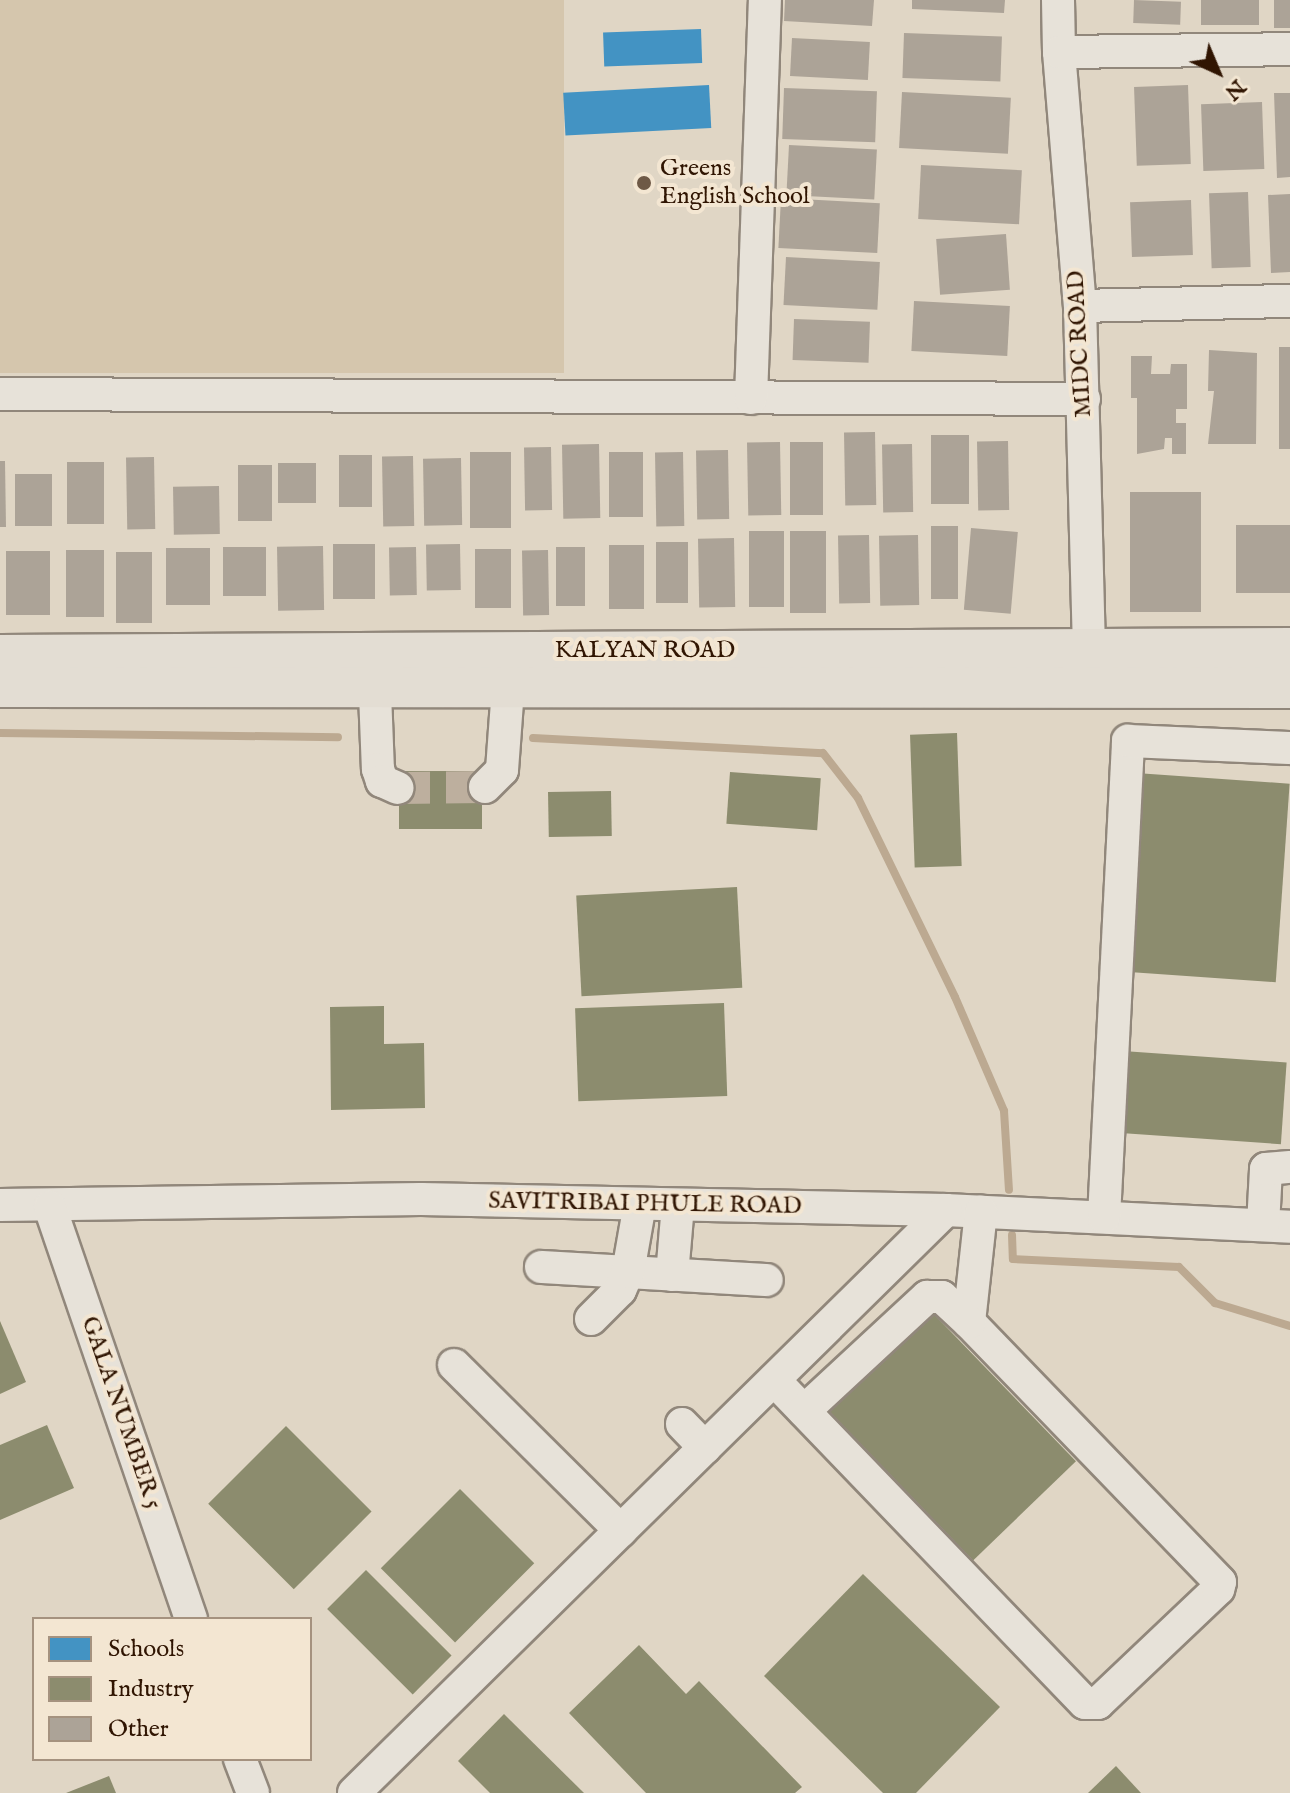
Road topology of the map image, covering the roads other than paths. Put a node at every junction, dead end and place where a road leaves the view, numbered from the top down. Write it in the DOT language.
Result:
graph roads {
  1 [pos="765,0"];
  2 [pos="1058,0"];
  3 [pos="1290,49"];
  4 [pos="1059,52"];
  5 [pos="1290,301"];
  6 [pos="1080,306"];
  7 [pos="0,394"];
  8 [pos="751,398"];
  9 [pos="1084,399"];
  10 [pos="1089,648"];
  11 [pos="1290,648"];
  12 [pos="0,655"];
  13 [pos="374,670"];
  14 [pos="0,687"];
  15 [pos="508,688"];
  16 [pos="1098,688"];
  17 [pos="1290,688"];
  18 [pos="1290,748"];
  19 [pos="485,787"];
  20 [pos="398,788"];
  21 [pos="1290,1167"];
  22 [pos="640,1204"];
  23 [pos="0,1205"];
  24 [pos="678,1205"];
  25 [pos="50,1207"];
  26 [pos="946,1210"];
  27 [pos="981,1212"];
  28 [pos="1104,1217"];
  29 [pos="1277,1226"];
  30 [pos="541,1267"];
  31 [pos="628,1272"];
  32 [pos="672,1275"];
  33 [pos="767,1280"];
  34 [pos="591,1319"];
  35 [pos="969,1322"];
  36 [pos="454,1365"];
  37 [pos="774,1380"];
  38 [pos="804,1411"];
  39 [pos="682,1424"];
  40 [pos="705,1448"];
  41 [pos="621,1531"];
  42 [pos="190,1617"];
  43 [pos="241,1761"];
  44 [pos="253,1793"];
  45 [pos="354,1793"];
  1 -- 8 [label="street"];
  2 -- 4 [label="street, MIDC ROAD"];
  3 -- 4 [label="street"];
  4 -- 6 [label="street, MIDC ROAD"];
  5 -- 6 [label="street"];
  6 -- 9 [label="street, MIDC ROAD"];
  7 -- 8 [label="street"];
  8 -- 9 [label="street"];
  9 -- 10 [label="street, MIDC ROAD"];
  10 -- 11 [label="main road, KALYAN ROAD"];
  10 -- 13 [label="main road, KALYAN ROAD"];
  10 -- 16 [label="street, MIDC ROAD"];
  12 -- 13 [label="main road, KALYAN ROAD"];
  13 -- 14 [label="main road, KALYAN ROAD"];
  13 -- 15 [label="main road, KALYAN ROAD"];
  13 -- 20 [label="street"];
  15 -- 16 [label="main road, KALYAN ROAD"];
  15 -- 19 [label="street"];
  16 -- 17 [label="main road, KALYAN ROAD"];
  18 -- 28 [label="street"];
  21 -- 29 [label="street"];
  22 -- 24 [label="street, SAVITRIBAI PHULE ROAD"];
  22 -- 25 [label="street, SAVITRIBAI PHULE ROAD"];
  22 -- 31 [label="street"];
  23 -- 25 [label="street, SAVITRIBAI PHULE ROAD"];
  24 -- 26 [label="street, SAVITRIBAI PHULE ROAD"];
  24 -- 32 [label="street"];
  25 -- 42 [label="street, GALA NUMBER 5"];
  26 -- 27 [label="street, SAVITRIBAI PHULE ROAD"];
  26 -- 37 [label="street"];
  27 -- 28 [label="street, SAVITRIBAI PHULE ROAD"];
  27 -- 35 [label="street"];
  28 -- 29 [label="street, SAVITRIBAI PHULE ROAD"];
  30 -- 31 [label="street"];
  31 -- 32 [label="street"];
  31 -- 34 [label="street"];
  32 -- 33 [label="street"];
  35 -- 38 [label="street"];
  35 -- 38 [label="street"];
  36 -- 41 [label="street"];
  37 -- 38 [label="street"];
  37 -- 40 [label="street"];
  39 -- 40 [label="street"];
  40 -- 41 [label="street"];
  41 -- 45 [label="street"];
  43 -- 44 [label="street"];
}
